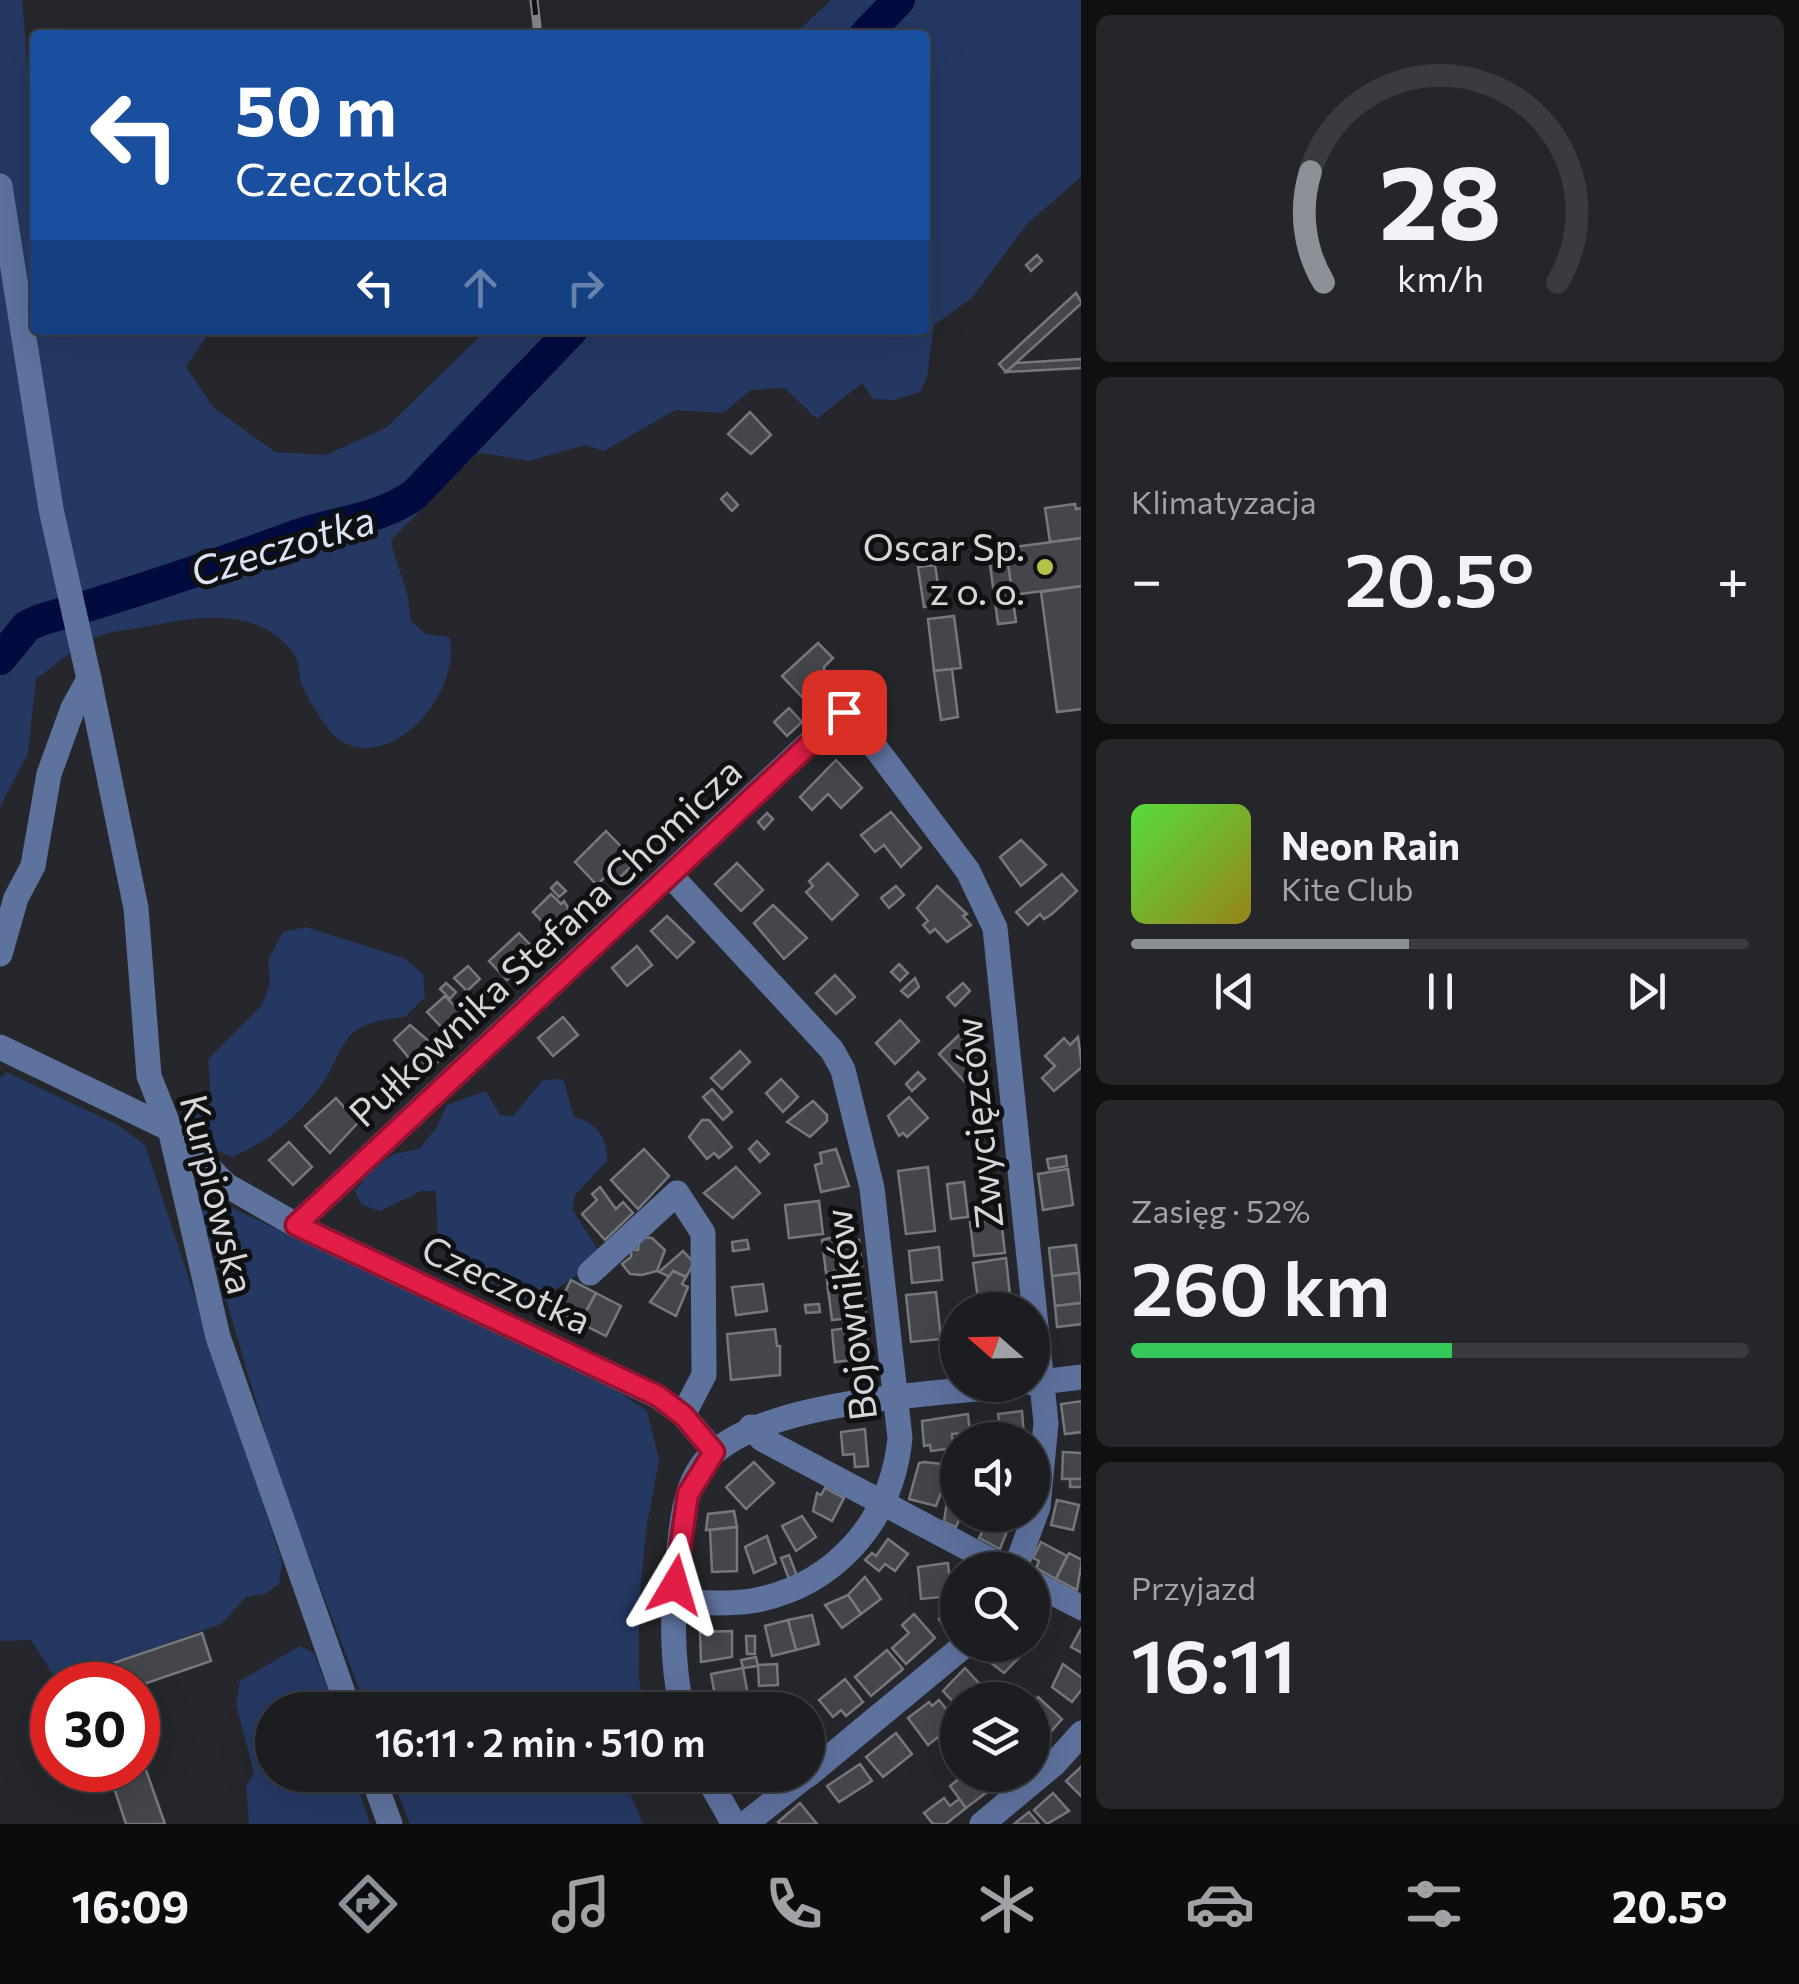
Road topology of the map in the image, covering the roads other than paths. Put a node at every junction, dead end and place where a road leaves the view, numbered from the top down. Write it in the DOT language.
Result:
graph roads {
  1 [pos="0,186"];
  2 [pos="89,679"];
  3 [pos="844,712"];
  4 [pos="671,876"];
  5 [pos="0,954"];
  6 [pos="0,1047"];
  7 [pos="170,1128"];
  8 [pos="296,1225"];
  9 [pos="590,1272"];
  10 [pos="1029,1292"];
  11 [pos="1081,1377"];
  12 [pos="1050,1381"];
  13 [pos="940,1395"];
  14 [pos="898,1400"];
  15 [pos="1042,1402"];
  16 [pos="684,1416"];
  17 [pos="752,1427"];
  18 [pos="714,1452"];
  19 [pos="884,1503"];
  20 [pos="978,1552"];
  21 [pos="1021,1552"];
  22 [pos="1050,1591"];
  23 [pos="674,1602"];
  24 [pos="1081,1607"];
  25 [pos="944,1662"];
  26 [pos="343,1692"];
  27 [pos="679,1692"];
  28 [pos="1081,1734"];
  29 [pos="825,1760"];
  30 [pos="378,1792"];
  31 [pos="716,1792"];
  32 [pos="785,1792"];
  33 [pos="390,1824"];
  34 [pos="734,1824"];
  35 [pos="745,1824"];
  36 [pos="982,1824"];
  1 -- 2 [label="street, Kurpiowska"];
  2 -- 5 [label="street"];
  2 -- 7 [label="street, Kurpiowska"];
  3 -- 4 [label="street, Pułkownika Stefana Chomicza"];
  3 -- 10 [label="street, Zwycięzców"];
  4 -- 8 [label="street, Pułkownika Stefana Chomicza"];
  4 -- 14 [label="street, Bojowników"];
  6 -- 7 [label="street, Czeczotka"];
  7 -- 8 [label="street, Czeczotka"];
  7 -- 26 [label="street, Kurpiowska"];
  8 -- 16 [label="street, Czeczotka"];
  9 -- 16 [label="street"];
  11 -- 12 [label="street"];
  13 -- 14 [label="street"];
  14 -- 17 [label="street"];
  14 -- 19 [label="street, Bojowników"];
  15 -- 21 [label="street, Zwycięzców"];
  16 -- 18 [label="street, Czeczotka"];
  17 -- 18 [label="street"];
  17 -- 19 [label="street"];
  18 -- 23 [label="street"];
  19 -- 20 [label="street"];
  19 -- 23 [label="street, Bojowników"];
  22 -- 24 [label="street"];
  23 -- 27 [label="street"];
  25 -- 29 [label="street"];
  28 -- 36 [label="street"];
  30 -- 33 [label="street"];
  31 -- 34 [label="street"];
  32 -- 35 [label="street"];
}
